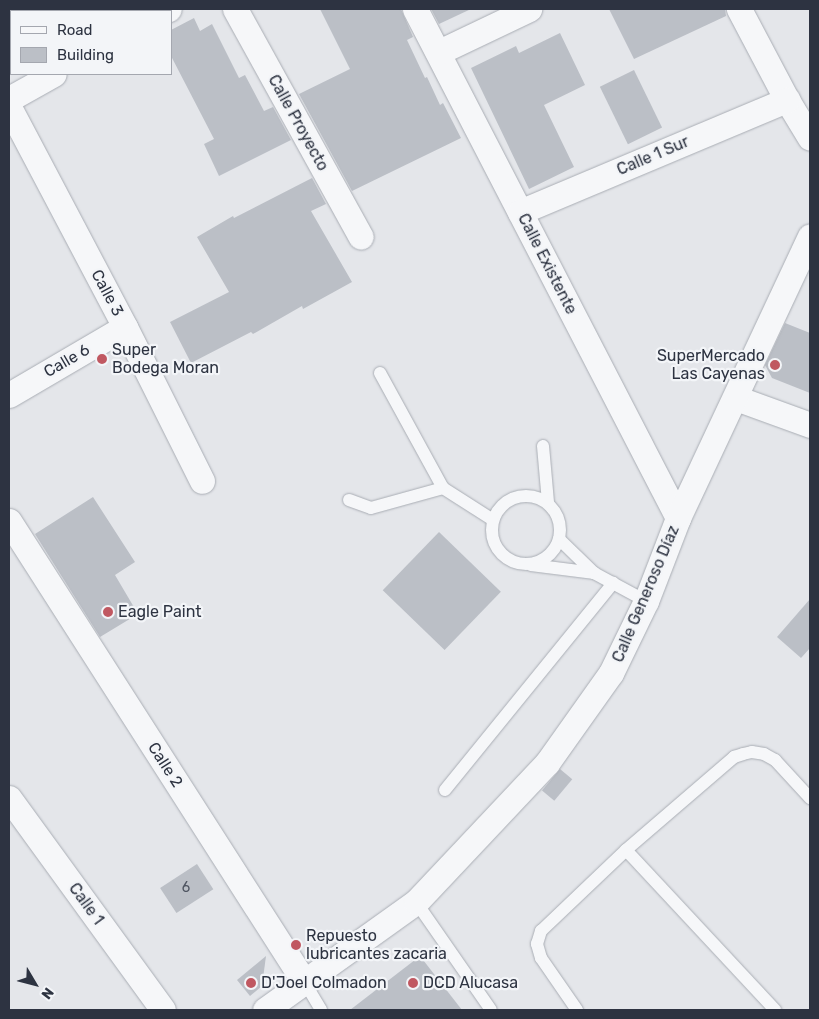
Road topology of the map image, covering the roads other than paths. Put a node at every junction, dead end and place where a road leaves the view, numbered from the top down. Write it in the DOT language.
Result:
graph roads {
  1 [pos="235,9"];
  2 [pos="415,9"];
  3 [pos="529,9"];
  4 [pos="739,9"];
  5 [pos="439,52"];
  6 [pos="52,75"];
  7 [pos="9,99"];
  8 [pos="787,100"];
  9 [pos="9,107"];
  10 [pos="810,138"];
  11 [pos="520,212"];
  12 [pos="810,236"];
  13 [pos="361,237"];
  14 [pos="125,327"];
  15 [pos="380,373"];
  16 [pos="9,395"];
  17 [pos="736,398"];
  18 [pos="810,425"];
  19 [pos="543,446"];
  20 [pos="202,481"];
  21 [pos="443,488"];
  22 [pos="349,500"];
  23 [pos="548,502"];
  24 [pos="678,518"];
  25 [pos="493,520"];
  26 [pos="9,521"];
  27 [pos="559,539"];
  28 [pos="530,564"];
  29 [pos="594,573"];
  30 [pos="613,583"];
  31 [pos="646,601"];
  32 [pos="445,790"];
  33 [pos="9,798"];
  34 [pos="810,798"];
  35 [pos="626,850"];
  36 [pos="416,902"];
  37 [pos="305,983"];
  38 [pos="163,1010"];
  39 [pos="265,1010"];
  40 [pos="321,1010"];
  41 [pos="491,1010"];
  42 [pos="577,1010"];
  43 [pos="774,1010"];
  1 -- 13 [label="street, Calle Proyecto"];
  2 -- 5 [label="street, Calle Existente"];
  3 -- 5 [label="street"];
  4 -- 8 [label="street"];
  5 -- 11 [label="street, Calle Existente"];
  6 -- 7 [label="street"];
  8 -- 10 [label="street"];
  8 -- 11 [label="street, Calle 1 Sur"];
  9 -- 14 [label="street, Calle 3"];
  11 -- 24 [label="street, Calle Existente"];
  12 -- 17 [label="street, Calle Generoso Díaz"];
  14 -- 16 [label="street, Calle 6"];
  14 -- 20 [label="street, Calle 3"];
  15 -- 21 [label="lane"];
  17 -- 18 [label="street"];
  17 -- 24 [label="street, Calle Generoso Díaz"];
  19 -- 23 [label="lane"];
  21 -- 22 [label="lane"];
  21 -- 25 [label="lane"];
  23 -- 25 [label="lane"];
  23 -- 27 [label="lane"];
  24 -- 31 [label="street, Calle Generoso Díaz"];
  25 -- 28 [label="lane"];
  26 -- 37 [label="street, Calle 2"];
  27 -- 28 [label="lane"];
  27 -- 29 [label="lane"];
  28 -- 29 [label="lane"];
  29 -- 30 [label="lane"];
  30 -- 31 [label="lane"];
  30 -- 32 [label="lane"];
  31 -- 36 [label="street, Calle Generoso Díaz"];
  33 -- 38 [label="street, Calle 1"];
  34 -- 35 [label="lane"];
  35 -- 42 [label="lane"];
  35 -- 43 [label="lane"];
  36 -- 37 [label="street, Calle Generoso Díaz"];
  36 -- 41 [label="lane"];
  37 -- 39 [label="street, Calle Generoso Díaz"];
  37 -- 40 [label="lane, Calle 2"];
}
